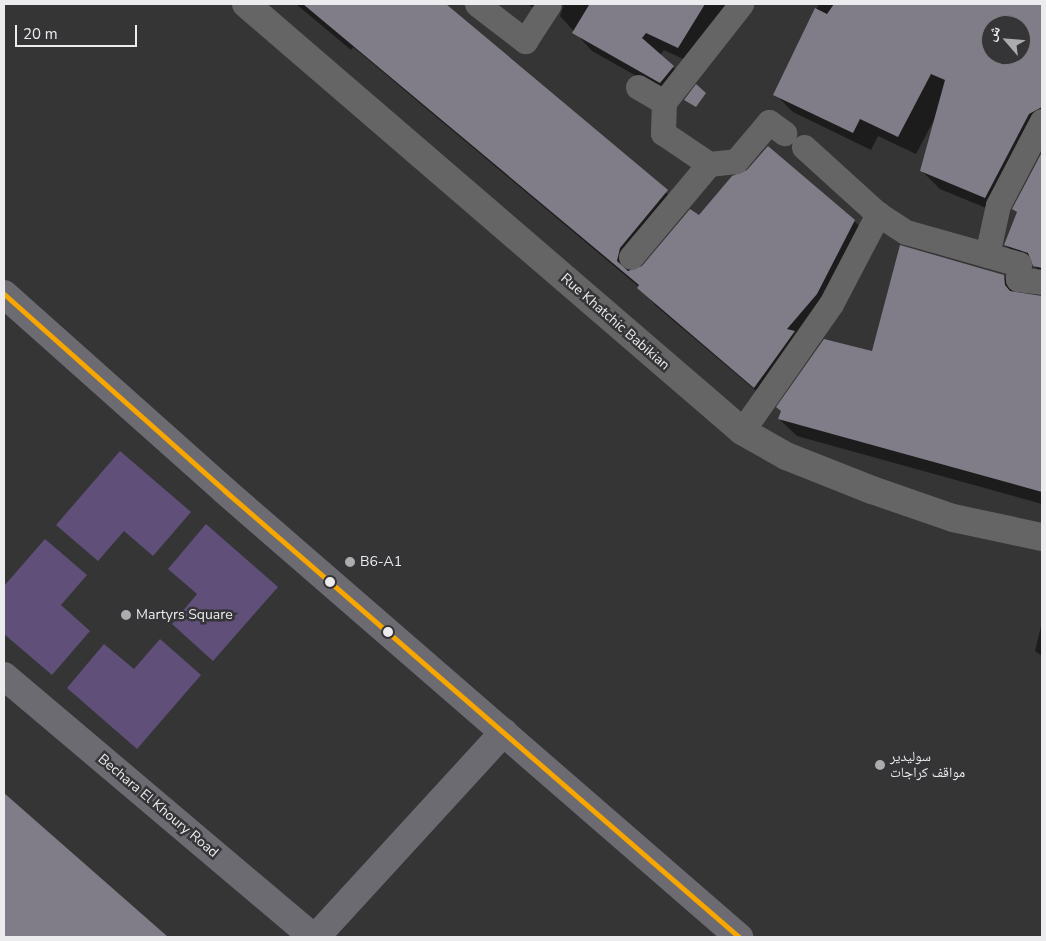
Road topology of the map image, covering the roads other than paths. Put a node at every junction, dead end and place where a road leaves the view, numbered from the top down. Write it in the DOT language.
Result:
graph roads {
  1 [pos="246,4"];
  2 [pos="477,4"];
  3 [pos="549,4"];
  4 [pos="741,4"];
  5 [pos="638,87"];
  6 [pos="664,102"];
  7 [pos="1042,121"];
  8 [pos="784,133"];
  9 [pos="804,148"];
  10 [pos="709,164"];
  11 [pos="878,214"];
  12 [pos="987,255"];
  13 [pos="631,258"];
  14 [pos="1042,282"];
  15 [pos="4,294"];
  16 [pos="742,431"];
  17 [pos="1042,537"];
  18 [pos="4,676"];
  19 [pos="504,732"];
  20 [pos="314,937"];
  21 [pos="739,937"];
  1 -- 16 [label="street, Rue Khatchic Babikian"];
  2 -- 3 [label="street"];
  4 -- 6 [label="street"];
  5 -- 6 [label="street"];
  6 -- 10 [label="street"];
  7 -- 12 [label="street"];
  8 -- 10 [label="street"];
  9 -- 11 [label="street"];
  10 -- 13 [label="street"];
  11 -- 12 [label="street"];
  11 -- 16 [label="street"];
  12 -- 14 [label="street"];
  15 -- 19 [label="main road"];
  16 -- 17 [label="street, Rue Khatchic Babikian"];
  18 -- 20 [label="main road, Bechara El Khoury Road"];
  19 -- 20 [label="main road"];
  19 -- 21 [label="main road"];
}
